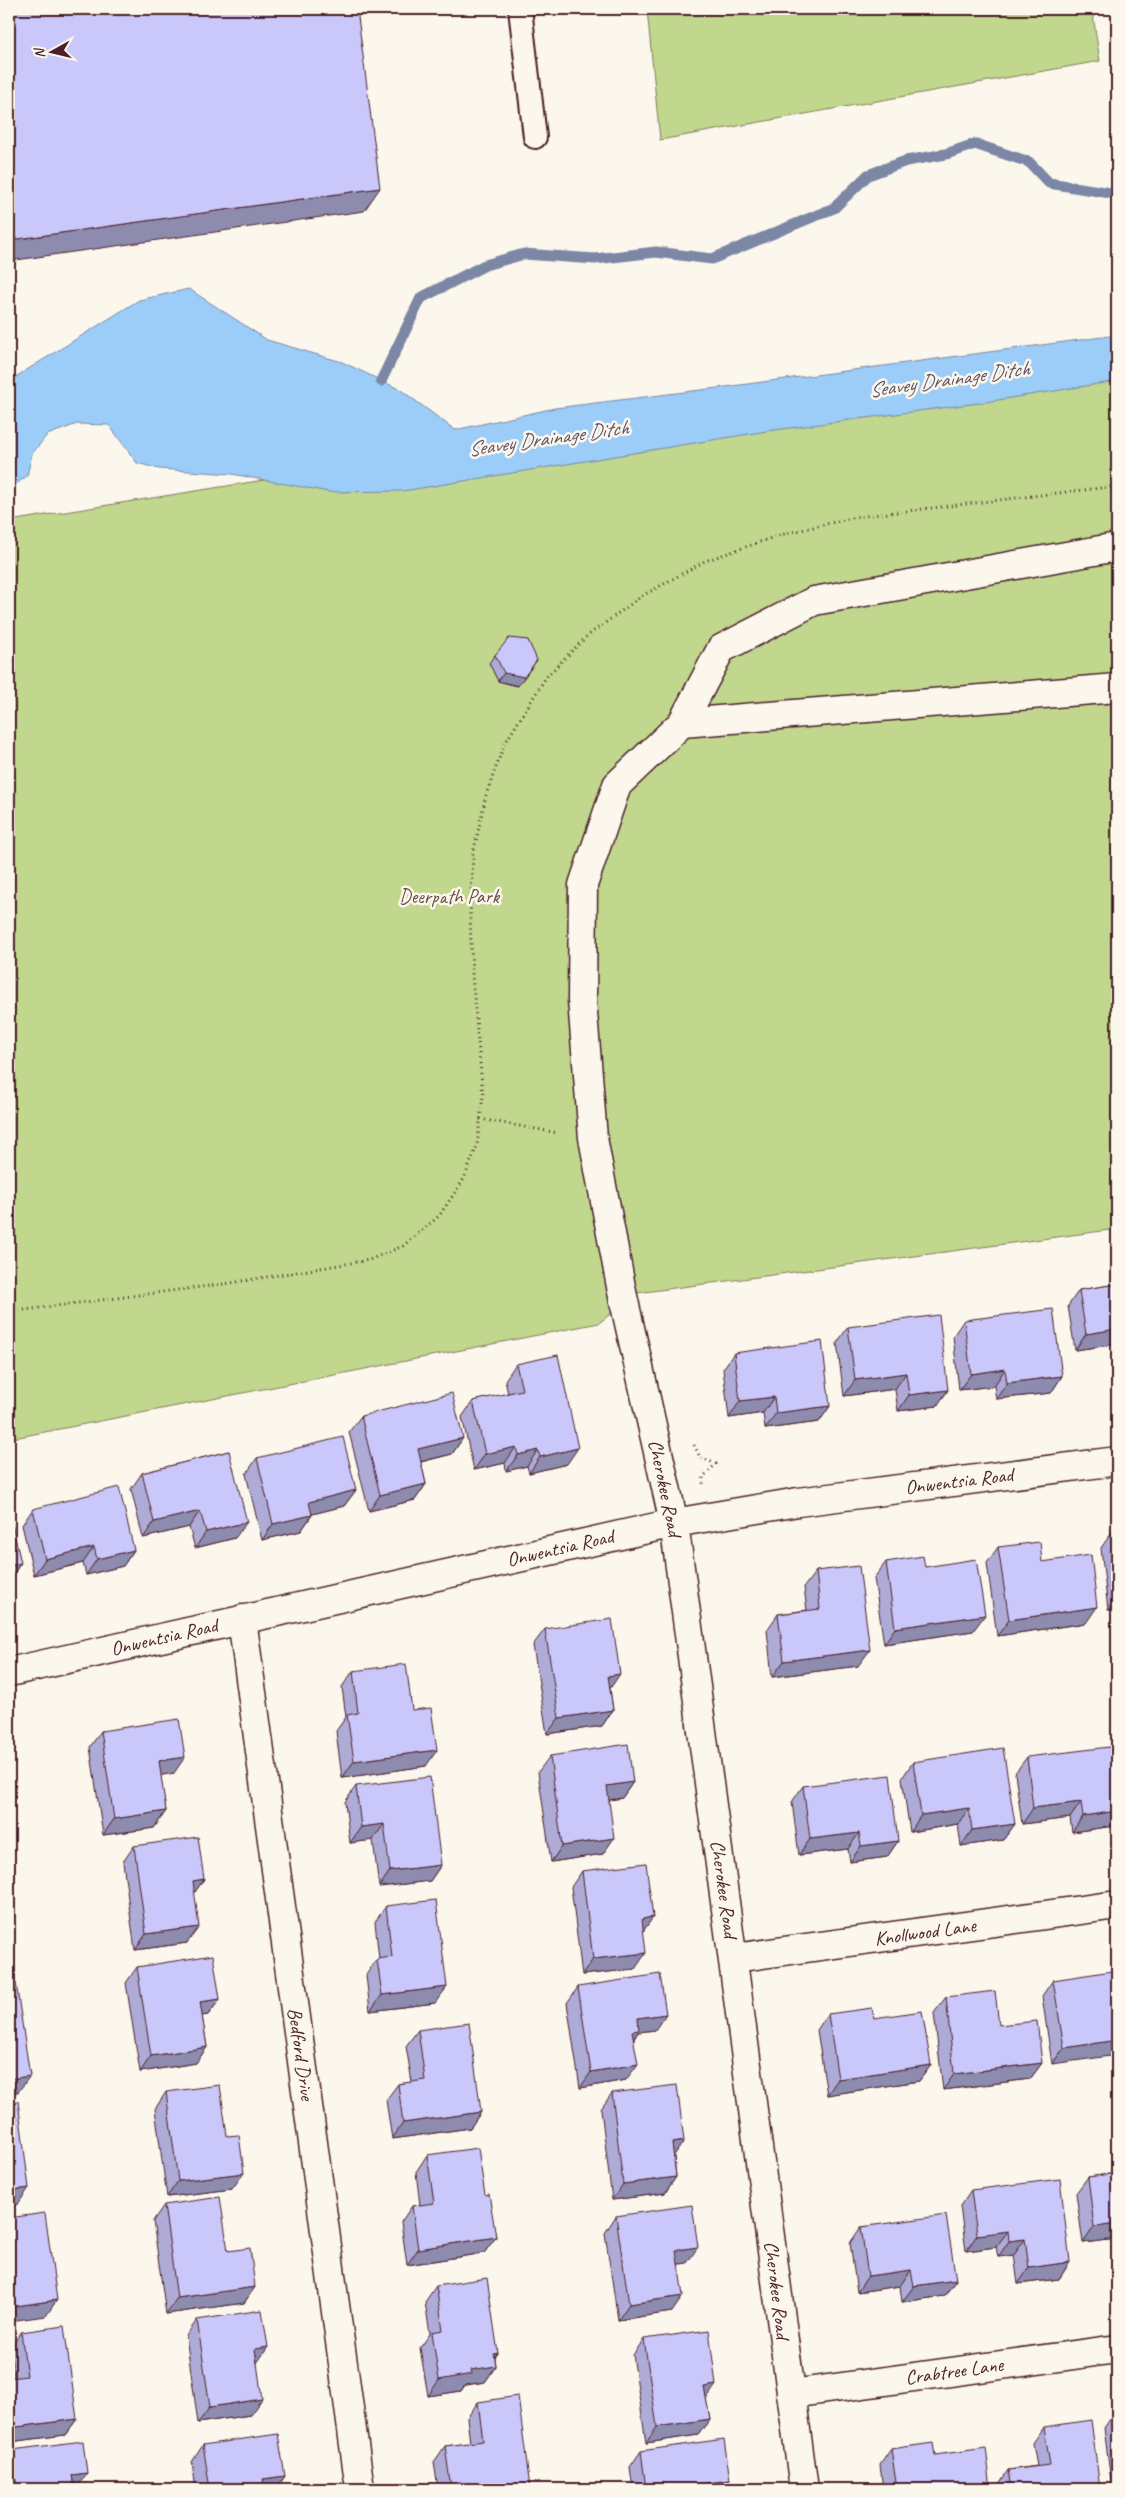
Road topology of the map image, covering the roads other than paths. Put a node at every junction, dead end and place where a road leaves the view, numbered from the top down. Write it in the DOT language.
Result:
graph roads {
  1 [pos="520,9"];
  2 [pos="535,137"];
  3 [pos="1117,548"];
  4 [pos="1117,688"];
  5 [pos="682,723"];
  6 [pos="1117,1461"];
  7 [pos="674,1522"];
  8 [pos="242,1619"];
  9 [pos="9,1672"];
  10 [pos="1117,1905"];
  11 [pos="734,1958"];
  12 [pos="1117,2349"];
  13 [pos="791,2394"];
  14 [pos="360,2489"];
  15 [pos="804,2489"];
  1 -- 2 [label="lane"];
  3 -- 5 [label="street, Cherokee Road"];
  4 -- 5 [label="street"];
  5 -- 7 [label="street, Cherokee Road"];
  6 -- 7 [label="street, Onwentsia Road"];
  7 -- 8 [label="street, Onwentsia Road"];
  7 -- 11 [label="street, Cherokee Road"];
  8 -- 9 [label="street, Onwentsia Road"];
  8 -- 14 [label="street, Bedford Drive"];
  10 -- 11 [label="street, Knollwood Lane"];
  11 -- 13 [label="street, Cherokee Road"];
  12 -- 13 [label="street, Crabtree Lane"];
  13 -- 15 [label="street, Cherokee Road"];
}
